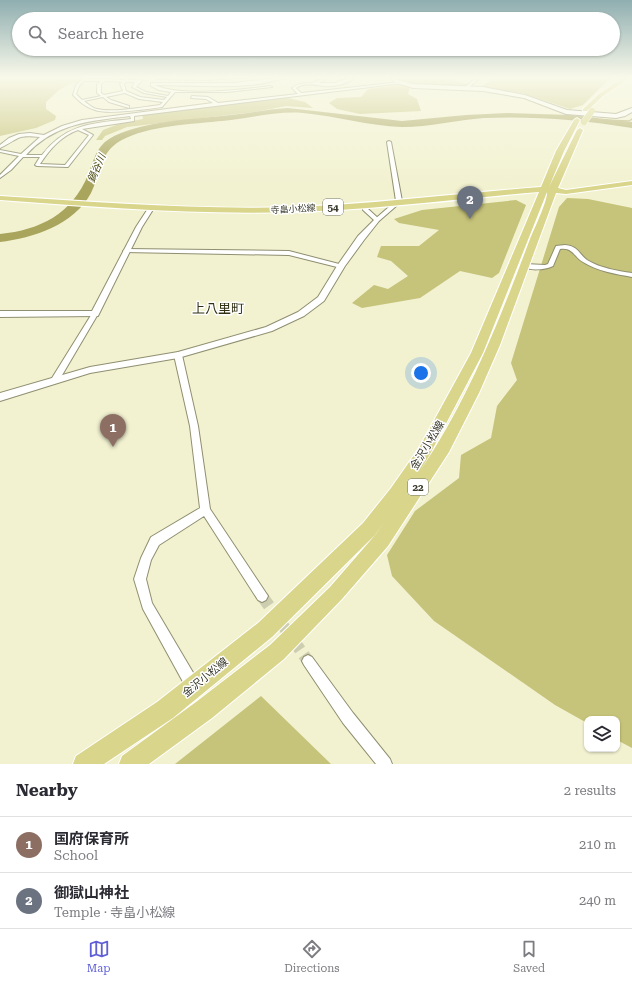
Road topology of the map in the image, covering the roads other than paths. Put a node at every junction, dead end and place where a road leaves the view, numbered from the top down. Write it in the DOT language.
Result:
graph roads {
  1 [pos="143,113"];
  2 [pos="574,113"];
  3 [pos="587,113"];
  4 [pos="588,113"];
  5 [pos="627,113"];
  6 [pos="132,114"];
  7 [pos="584,116"];
  8 [pos="79,129"];
  9 [pos="44,136"];
  10 [pos="389,142"];
  11 [pos="0,147"];
  12 [pos="0,151"];
  13 [pos="23,156"];
  14 [pos="43,156"];
  15 [pos="0,177"];
  16 [pos="632,183"];
  17 [pos="552,191"];
  18 [pos="0,198"];
  19 [pos="0,203"];
  20 [pos="52,204"];
  21 [pos="396,204"];
  22 [pos="365,209"];
  23 [pos="150,210"];
  24 [pos="377,220"];
  25 [pos="126,251"];
  26 [pos="341,266"];
  27 [pos="525,266"];
  28 [pos="632,275"];
  29 [pos="0,314"];
  30 [pos="96,314"];
  31 [pos="178,355"];
  32 [pos="55,380"];
  33 [pos="0,397"];
  34 [pos="205,510"];
  35 [pos="262,596"];
  36 [pos="308,661"];
  37 [pos="193,686"];
  38 [pos="84,764"];
  39 [pos="130,764"];
  40 [pos="385,764"];
  1 -- 6 [label="street"];
  2 -- 5 [label="main road"];
  3 -- 7 [label="main road, 金沢小松線 / 22"];
  4 -- 7 [label="main road, 金沢小松線 / 22"];
  6 -- 8 [label="street"];
  6 -- 9 [label="street"];
  7 -- 17 [label="main road, 金沢小松線 / 22"];
  8 -- 14 [label="street"];
  8 -- 14 [label="street"];
  9 -- 11 [label="street"];
  9 -- 13 [label="street"];
  10 -- 21 [label="street"];
  12 -- 13 [label="street"];
  13 -- 14 [label="street"];
  13 -- 15 [label="street"];
  16 -- 17 [label="main road, 寺畠小松線 / 54"];
  17 -- 21 [label="main road, 寺畠小松線 / 54"];
  17 -- 27 [label="main road, 金沢小松線 / 22"];
  17 -- 37 [label="main road, 金沢小松線 / 22"];
  18 -- 20 [label="main road, 寺畠小松線 / 54"];
  19 -- 20 [label="main road, 寺畠小松線 / 54"];
  20 -- 23 [label="main road, 寺畠小松線 / 54"];
  21 -- 22 [label="main road, 寺畠小松線 / 54"];
  21 -- 23 [label="main road, 寺畠小松線 / 54"];
  21 -- 24 [label="street"];
  22 -- 23 [label="main road, 寺畠小松線 / 54"];
  22 -- 24 [label="street"];
  23 -- 25 [label="street"];
  24 -- 26 [label="street"];
  25 -- 26 [label="street"];
  25 -- 30 [label="street"];
  26 -- 31 [label="street"];
  27 -- 28 [label="street"];
  27 -- 39 [label="main road, 金沢小松線 / 22"];
  29 -- 30 [label="street"];
  30 -- 32 [label="street"];
  31 -- 32 [label="street"];
  31 -- 34 [label="street"];
  32 -- 33 [label="street"];
  34 -- 35 [label="street"];
  34 -- 37 [label="street"];
  36 -- 40 [label="street"];
  37 -- 38 [label="main road, 金沢小松線 / 22"];
}
